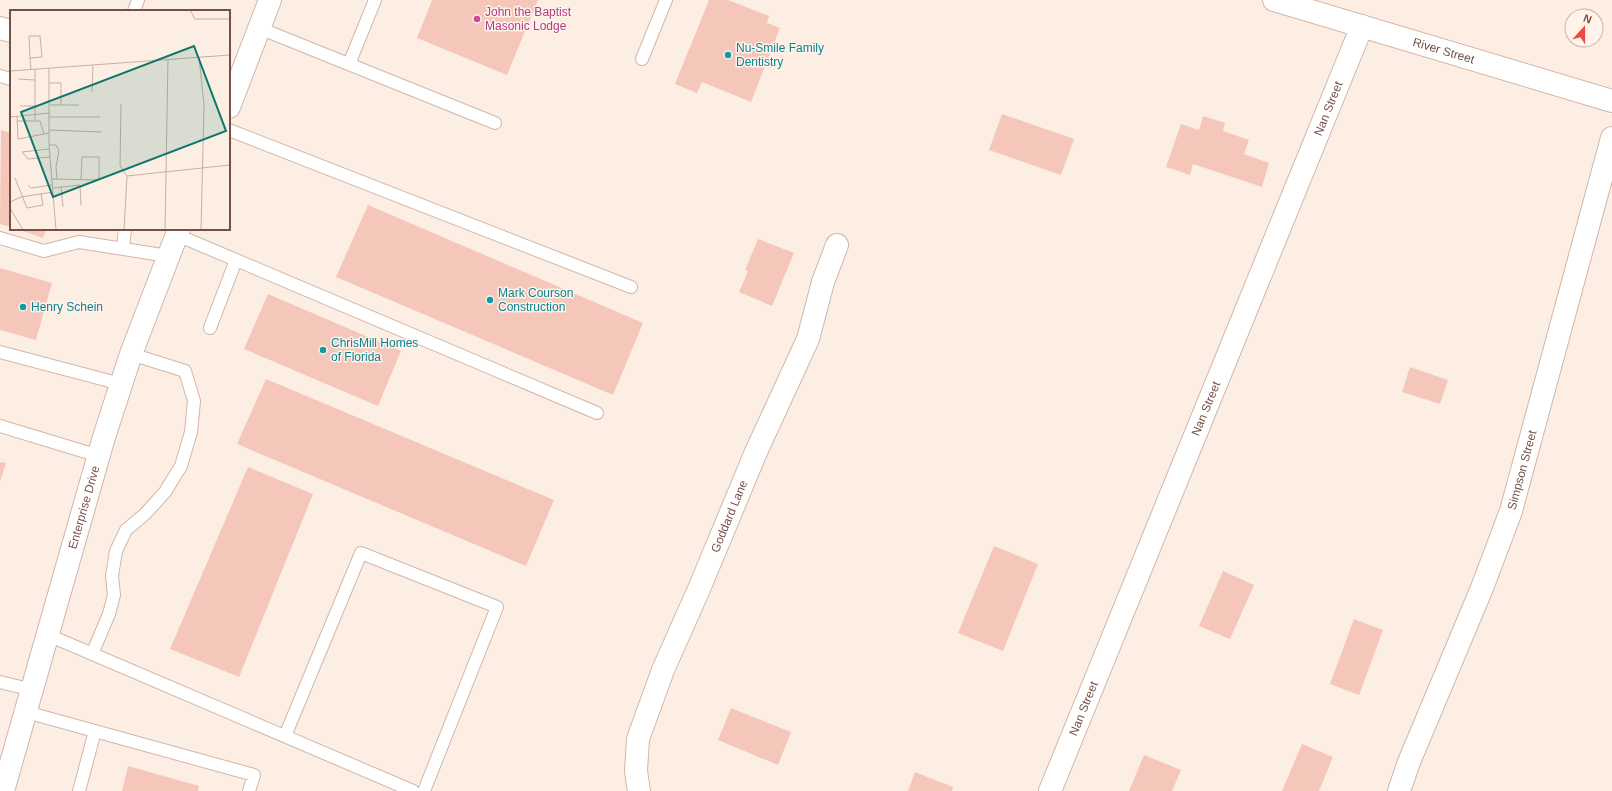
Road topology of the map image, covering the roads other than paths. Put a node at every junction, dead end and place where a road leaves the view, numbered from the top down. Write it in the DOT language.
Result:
graph roads {
  1 [pos="138,0"];
  2 [pos="270,0"];
  3 [pos="374,0"];
  4 [pos="666,0"];
  5 [pos="1274,0"];
  6 [pos="134,10"];
  7 [pos="1362,26"];
  8 [pos="0,28"];
  9 [pos="259,28"];
  10 [pos="10,31"];
  11 [pos="642,59"];
  12 [pos="349,64"];
  13 [pos="0,76"];
  14 [pos="10,80"];
  15 [pos="231,99"];
  16 [pos="1612,101"];
  17 [pos="495,123"];
  18 [pos="230,130"];
  19 [pos="1612,138"];
  20 [pos="125,230"];
  21 [pos="178,232"];
  22 [pos="0,238"];
  23 [pos="838,245"];
  24 [pos="123,248"];
  25 [pos="168,256"];
  26 [pos="236,260"];
  27 [pos="631,288"];
  28 [pos="210,328"];
  29 [pos="0,352"];
  30 [pos="131,354"];
  31 [pos="121,384"];
  32 [pos="597,413"];
  33 [pos="0,426"];
  34 [pos="99,456"];
  35 [pos="48,635"];
  36 [pos="92,654"];
  37 [pos="0,682"];
  38 [pos="32,690"];
  39 [pos="26,712"];
  40 [pos="95,731"];
  41 [pos="285,736"];
  42 [pos="8,748"];
  43 [pos="3,791"];
  44 [pos="79,791"];
  45 [pos="250,791"];
  46 [pos="413,791"];
  47 [pos="424,791"];
  48 [pos="639,791"];
  49 [pos="1050,791"];
  50 [pos="1400,791"];
  1 -- 6 [label="lane"];
  2 -- 9 [label="street"];
  3 -- 12 [label="lane"];
  4 -- 11 [label="lane"];
  5 -- 7 [label="street, River Street"];
  7 -- 16 [label="street, River Street"];
  7 -- 49 [label="street, Nan Street"];
  8 -- 10 [label="street"];
  9 -- 12 [label="lane"];
  9 -- 15 [label="street"];
  12 -- 17 [label="lane"];
  13 -- 14 [label="lane"];
  18 -- 27 [label="lane"];
  19 -- 50 [label="street, Simpson Street"];
  20 -- 24 [label="lane"];
  21 -- 25 [label="street, Enterprise Drive"];
  21 -- 26 [label="lane"];
  22 -- 24 [label="lane"];
  23 -- 48 [label="street, Goddard Lane"];
  24 -- 25 [label="lane"];
  25 -- 30 [label="street, Enterprise Drive"];
  26 -- 28 [label="lane"];
  26 -- 32 [label="lane"];
  29 -- 31 [label="lane"];
  30 -- 31 [label="street, Enterprise Drive"];
  30 -- 36 [label="lane"];
  31 -- 34 [label="street, Enterprise Drive"];
  33 -- 34 [label="lane"];
  34 -- 35 [label="street, Enterprise Drive"];
  35 -- 36 [label="lane"];
  35 -- 38 [label="street, Enterprise Drive"];
  36 -- 41 [label="lane"];
  37 -- 38 [label="lane"];
  38 -- 39 [label="street, Enterprise Drive"];
  39 -- 40 [label="lane"];
  39 -- 42 [label="street, Enterprise Drive"];
  40 -- 44 [label="lane"];
  40 -- 45 [label="lane"];
  41 -- 46 [label="lane"];
  41 -- 47 [label="lane"];
  42 -- 43 [label="street, Enterprise Drive"];
}
